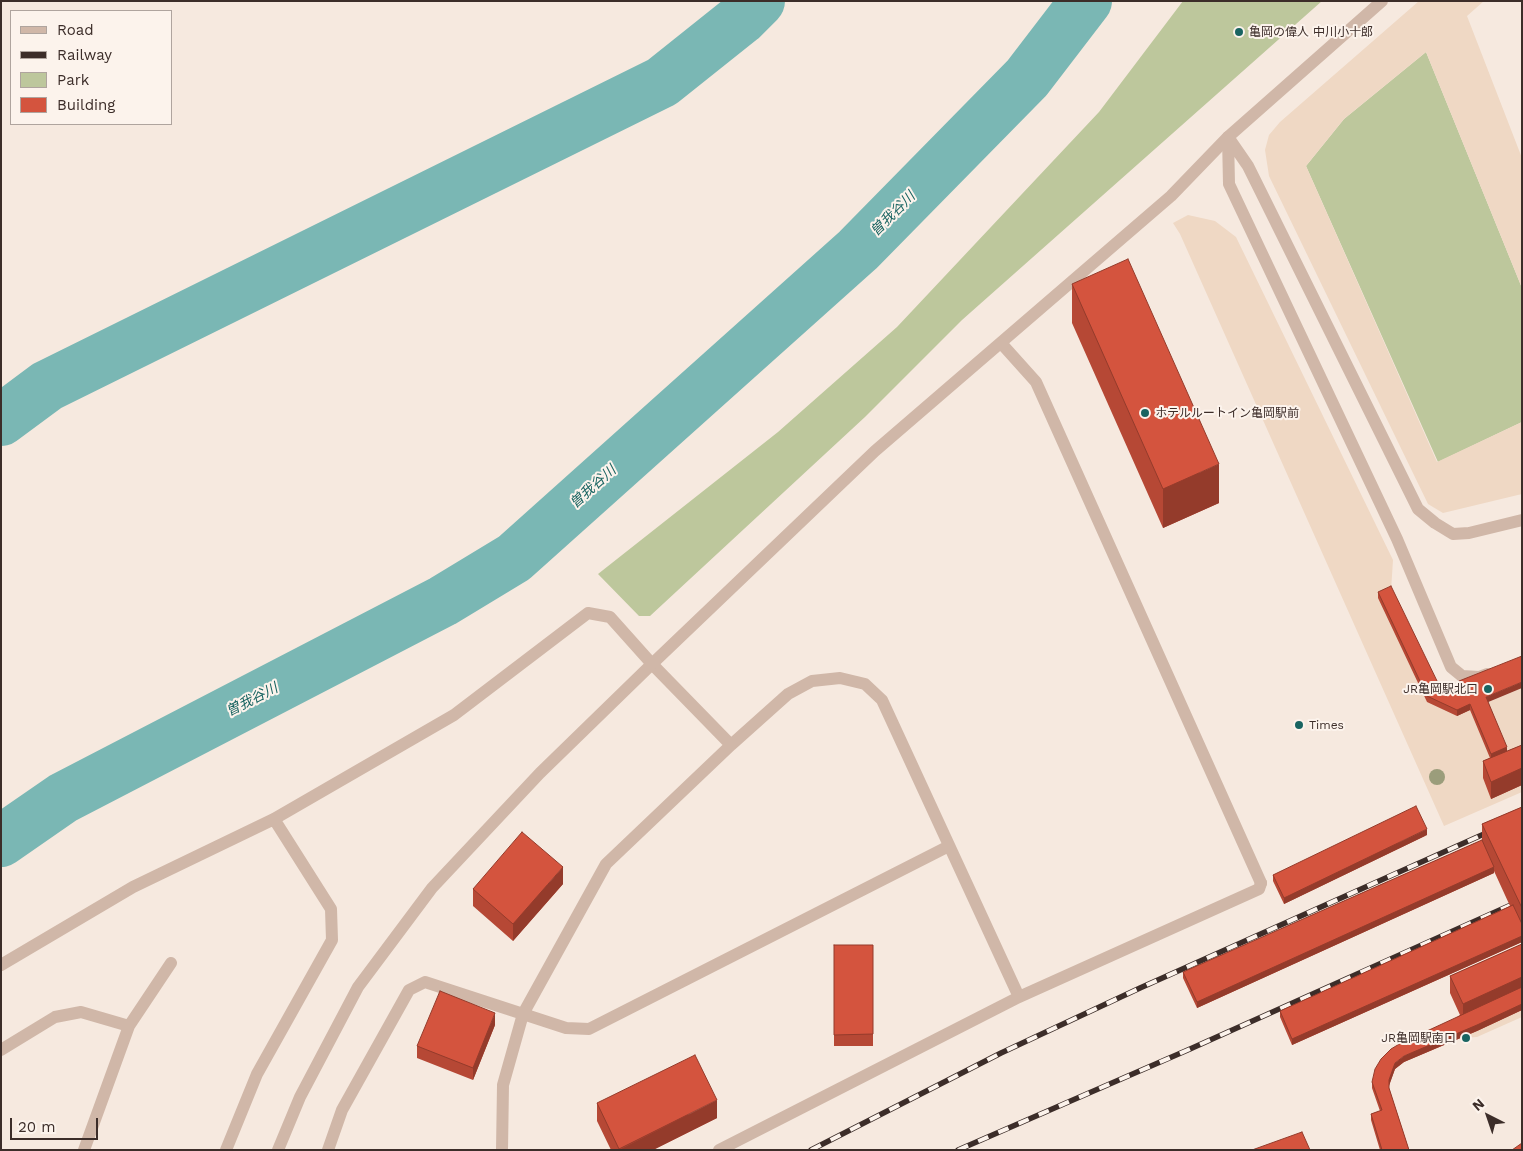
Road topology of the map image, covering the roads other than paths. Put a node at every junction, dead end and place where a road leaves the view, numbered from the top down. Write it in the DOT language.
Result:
graph roads {
  1 [pos="1382,1"];
  2 [pos="1228,138"];
  3 [pos="1001,343"];
  4 [pos="1522,520"];
  5 [pos="652,664"];
  6 [pos="1496,670"];
  7 [pos="731,745"];
  8 [pos="274,819"];
  9 [pos="949,846"];
  10 [pos="171,963"];
  11 [pos="1,965"];
  12 [pos="1019,997"];
  13 [pos="523,1014"];
  14 [pos="129,1026"];
  15 [pos="1,1050"];
  16 [pos="84,1150"];
  17 [pos="226,1150"];
  18 [pos="278,1150"];
  19 [pos="328,1150"];
  20 [pos="502,1150"];
  21 [pos="720,1150"];
  1 -- 2 [label="street"];
  2 -- 3 [label="street"];
  2 -- 4 [label="street"];
  2 -- 6 [label="street"];
  3 -- 5 [label="street"];
  3 -- 12 [label="street"];
  5 -- 7 [label="street"];
  5 -- 8 [label="street"];
  5 -- 18 [label="street"];
  7 -- 9 [label="street"];
  7 -- 13 [label="street"];
  8 -- 11 [label="street"];
  8 -- 17 [label="street"];
  9 -- 12 [label="street"];
  9 -- 13 [label="street"];
  10 -- 14 [label="street"];
  12 -- 21 [label="street"];
  13 -- 19 [label="street"];
  13 -- 20 [label="street"];
  14 -- 15 [label="street"];
  14 -- 16 [label="street"];
}
